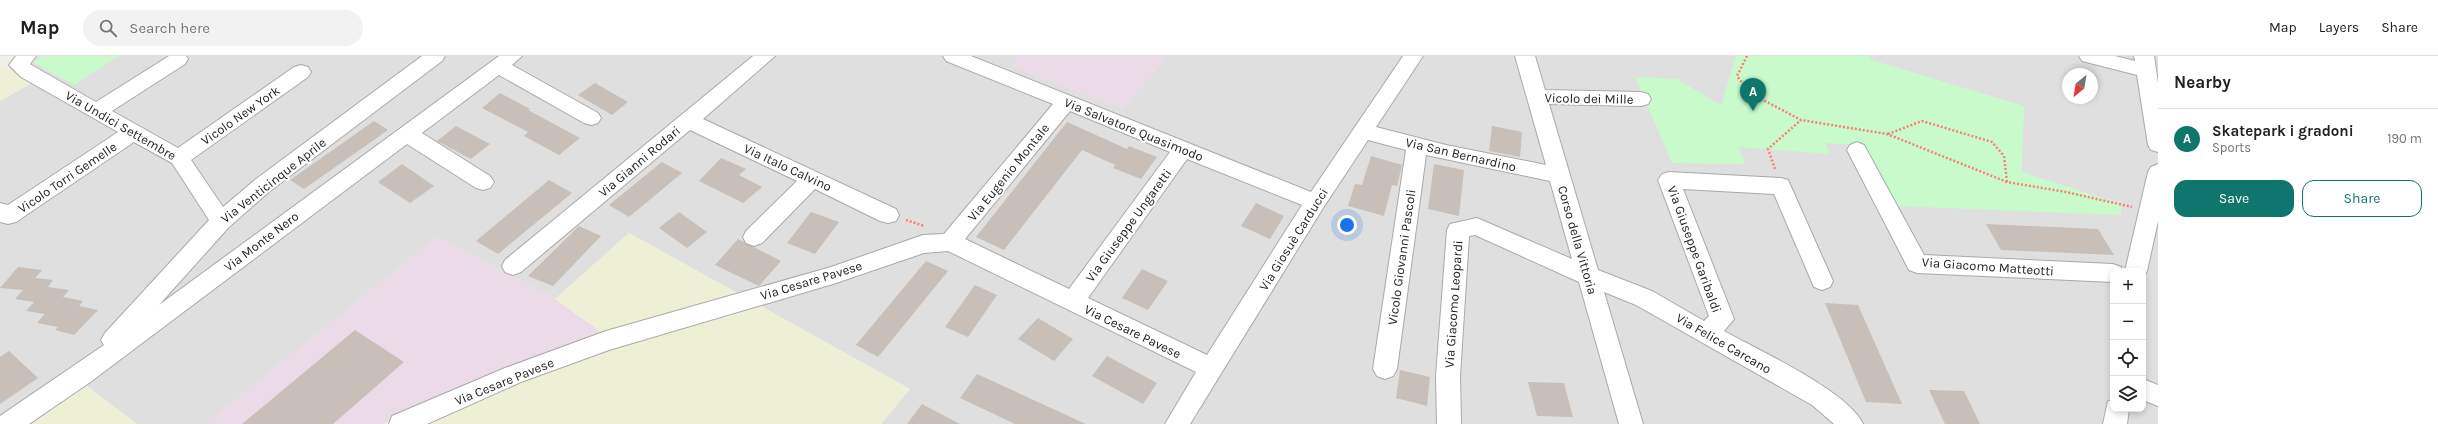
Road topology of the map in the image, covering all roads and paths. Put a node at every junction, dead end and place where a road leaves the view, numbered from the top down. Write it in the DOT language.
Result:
graph roads {
  1 [pos="435,56"];
  2 [pos="765,56"];
  3 [pos="953,56"];
  4 [pos="1413,56"];
  5 [pos="1525,56"];
  6 [pos="1747,56"];
  7 [pos="2089,56"];
  8 [pos="178,59"];
  9 [pos="22,60"];
  10 [pos="505,61"];
  11 [pos="2144,63"];
  12 [pos="301,72"];
  13 [pos="1537,97"];
  14 [pos="1641,99"];
  15 [pos="1066,102"];
  16 [pos="97,111"];
  17 [pos="591,118"];
  18 [pos="688,120"];
  19 [pos="1801,120"];
  20 [pos="1363,131"];
  21 [pos="133,132"];
  22 [pos="407,134"];
  23 [pos="1887,134"];
  24 [pos="2158,140"];
  25 [pos="1417,145"];
  26 [pos="1183,149"];
  27 [pos="1857,150"];
  28 [pos="179,158"];
  29 [pos="2158,172"];
  30 [pos="1559,175"];
  31 [pos="812,179"];
  32 [pos="483,182"];
  33 [pos="2007,182"];
  34 [pos="1781,186"];
  35 [pos="1315,202"];
  36 [pos="0,211"];
  37 [pos="2149,212"];
  38 [pos="888,214"];
  39 [pos="220,221"];
  40 [pos="754,237"];
  41 [pos="950,242"];
  42 [pos="513,266"];
  43 [pos="2137,268"];
  44 [pos="2110,273"];
  45 [pos="1588,276"];
  46 [pos="1822,281"];
  47 [pos="1072,302"];
  48 [pos="1706,333"];
  49 [pos="1212,369"];
  50 [pos="1385,369"];
  51 [pos="80,376"];
  52 [pos="2146,390"];
  53 [pos="2158,396"];
  54 [pos="2117,412"];
  55 [pos="9,424"];
  56 [pos="402,424"];
  57 [pos="1177,424"];
  58 [pos="1449,424"];
  59 [pos="1631,424"];
  60 [pos="1851,424"];
  61 [pos="2115,424"];
  1 -- 39 [label="street, Via Venticinque Aprile"];
  2 -- 18 [label="street, Via Gianni Rodari"];
  3 -- 15 [label="street, Via Salvatore Quasimodo"];
  4 -- 20 [label="street, Via Giosuè Carducci"];
  5 -- 13 [label="street, Corso della Vittoria"];
  6 -- 19 [label="path"];
  7 -- 11 [label="street"];
  8 -- 16 [label="street"];
  9 -- 16 [label="street, Via Undici Settembre"];
  10 -- 17 [label="street"];
  10 -- 22 [label="street, Via Monte Nero"];
  11 -- 24 [label="street"];
  12 -- 28 [label="street, Vicolo New York"];
  13 -- 14 [label="street, Vicolo dei Mille"];
  13 -- 30 [label="street, Corso della Vittoria"];
  15 -- 26 [label="street, Via Salvatore Quasimodo"];
  15 -- 41 [label="street, Via Eugenio Montale"];
  16 -- 21 [label="street, Via Undici Settembre"];
  18 -- 31 [label="street, Via Italo Calvino"];
  18 -- 42 [label="street, Via Gianni Rodari"];
  19 -- 23 [label="path"];
  19 -- 34 [label="path"];
  20 -- 25 [label="street, Via San Bernardino"];
  20 -- 35 [label="street, Via Giosuè Carducci"];
  21 -- 28 [label="street, Via Undici Settembre"];
  21 -- 36 [label="street, Vicolo Torri Gemelle"];
  22 -- 32 [label="street"];
  22 -- 51 [label="street, Via Monte Nero"];
  23 -- 33 [label="path"];
  23 -- 33 [label="path"];
  25 -- 30 [label="street, Via San Bernardino"];
  25 -- 50 [label="street, Vicolo Giovanni Pascoli"];
  26 -- 35 [label="street, Via Salvatore Quasimodo"];
  26 -- 47 [label="street, Via Giuseppe Ungaretti"];
  27 -- 44 [label="street, Via Giacomo Matteotti"];
  28 -- 39 [label="street, Via Undici Settembre"];
  29 -- 37 [label="street"];
  30 -- 45 [label="street, Corso della Vittoria"];
  31 -- 38 [label="street, Via Italo Calvino"];
  31 -- 40 [label="street"];
  33 -- 37 [label="path"];
  34 -- 46 [label="street"];
  34 -- 48 [label="street, Via Giuseppe Garibaldi"];
  35 -- 49 [label="street, Via Giosuè Carducci"];
  37 -- 43 [label="street"];
  39 -- 51 [label="street, Via Venticinque Aprile"];
  41 -- 47 [label="street, Via Cesare Pavese"];
  41 -- 56 [label="street, Via Cesare Pavese"];
  45 -- 48 [label="street, Via Felice Carcano"];
  45 -- 58 [label="street, Via Giacomo Leopardi"];
  45 -- 59 [label="street, Corso della Vittoria"];
  47 -- 49 [label="street, Via Cesare Pavese"];
  48 -- 60 [label="street, Via Felice Carcano"];
  49 -- 57 [label="street, Via Giosuè Carducci"];
  51 -- 55 [label="street, Via Monte Nero"];
  52 -- 53 [label="street"];
  54 -- 61 [label="street"];
}
